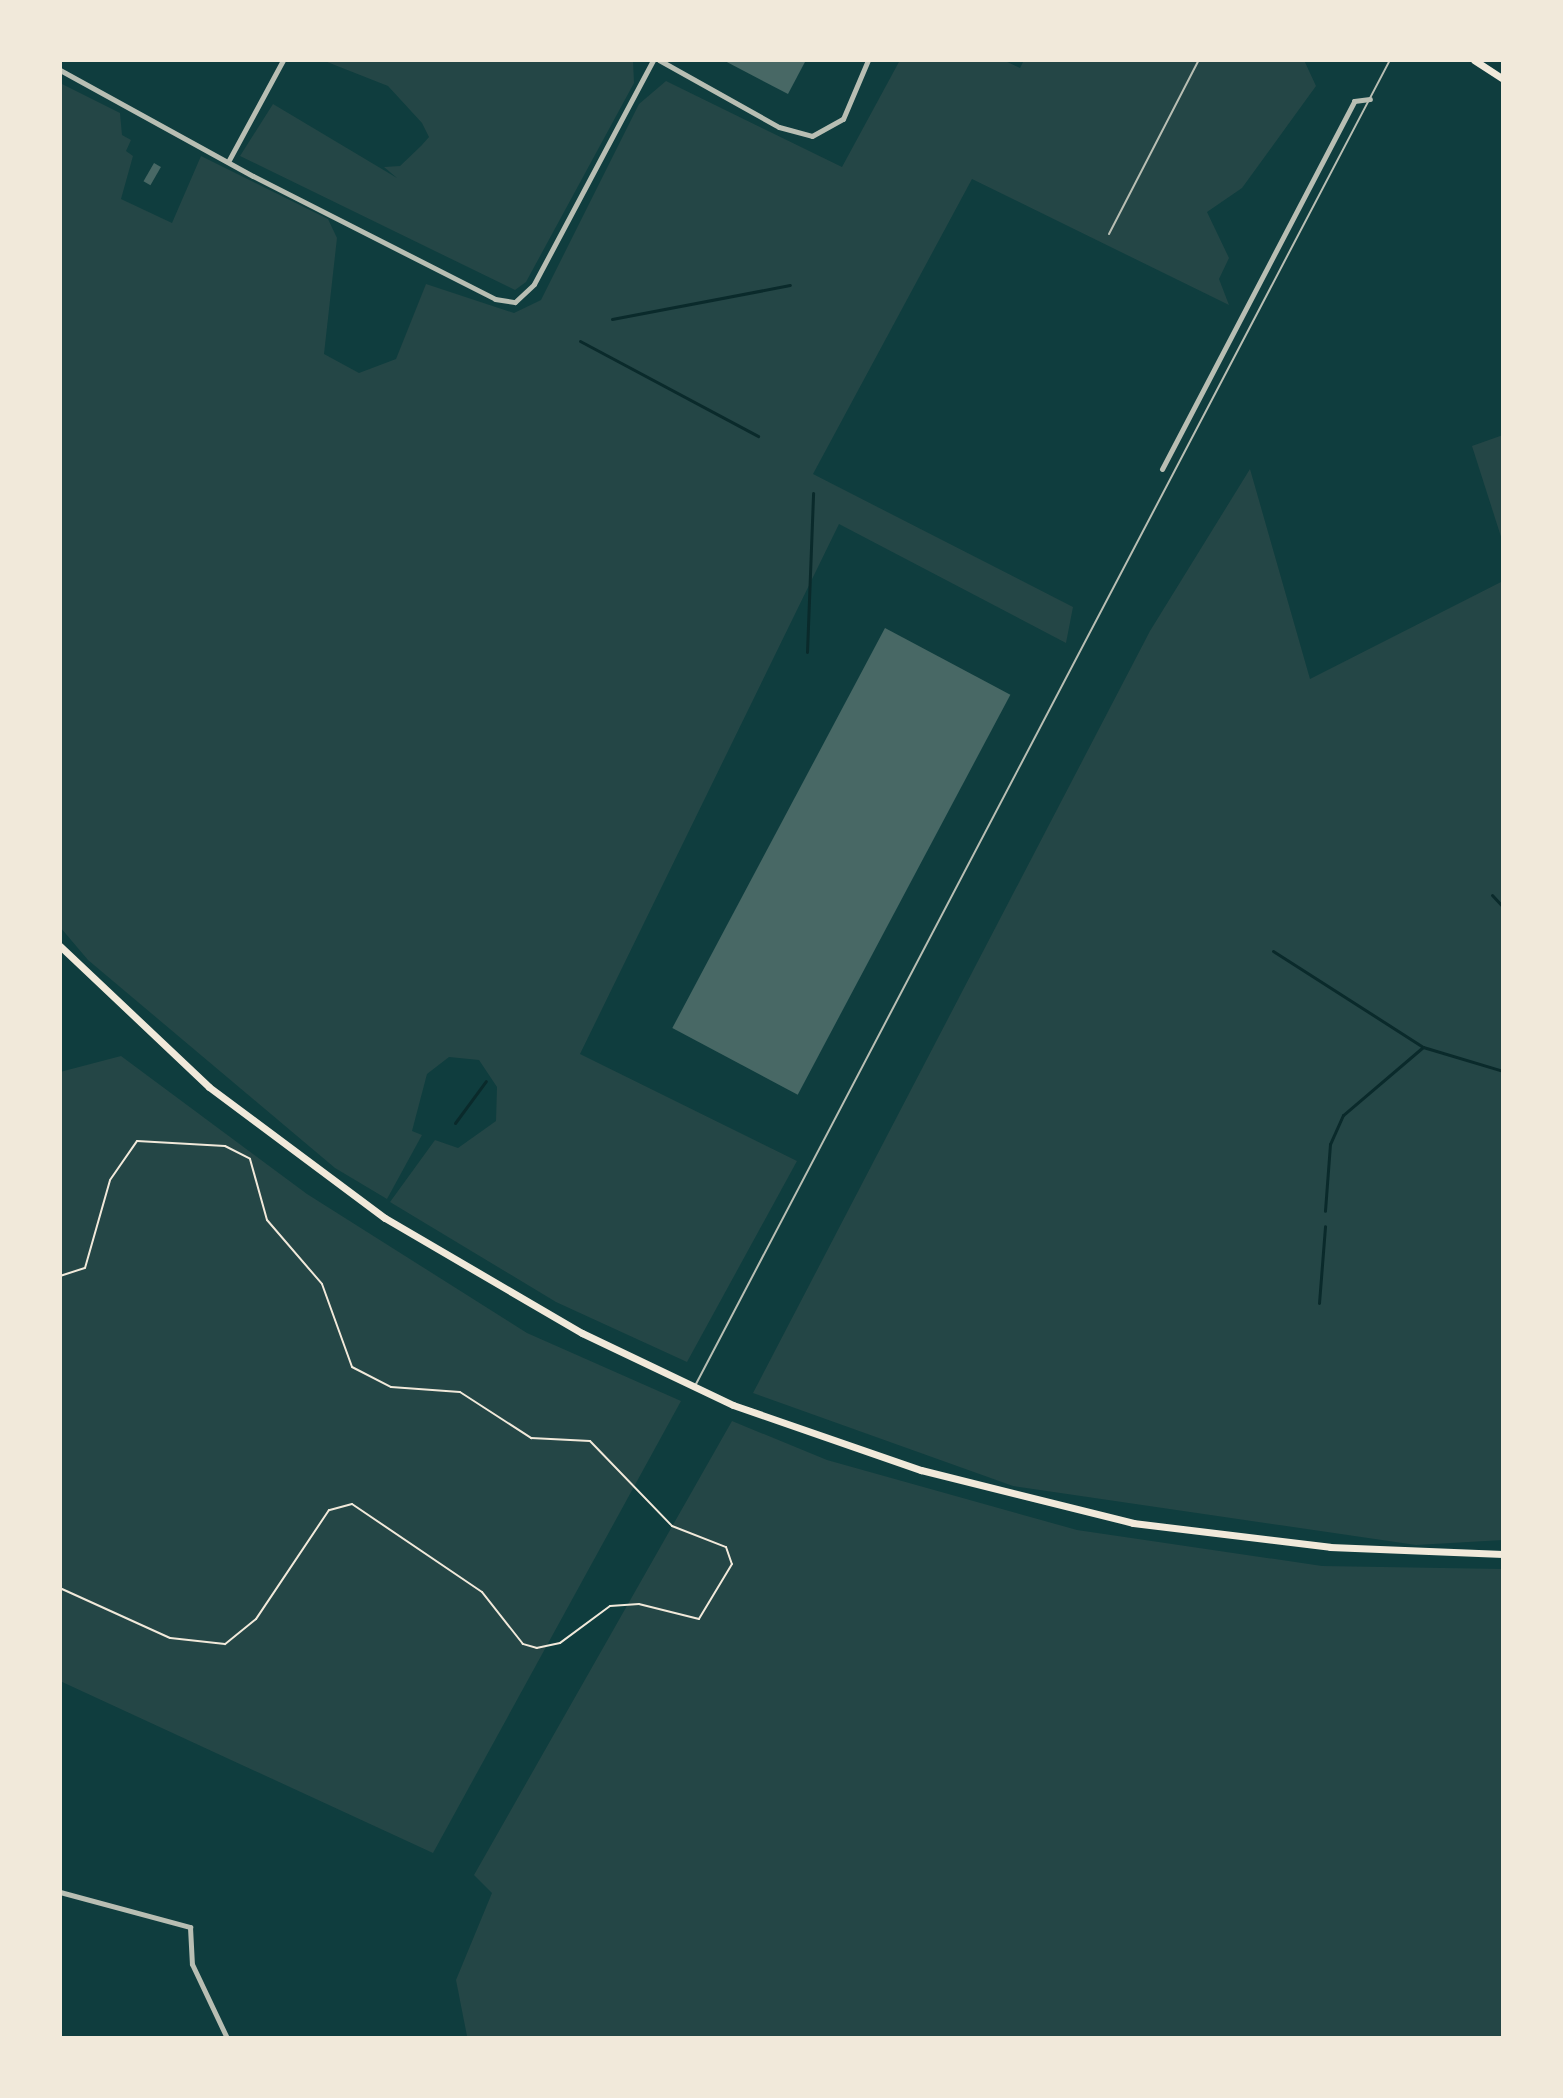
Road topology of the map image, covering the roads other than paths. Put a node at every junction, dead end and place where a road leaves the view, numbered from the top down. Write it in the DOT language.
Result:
graph roads {
  1 [pos="283,60"];
  2 [pos="656,60"];
  3 [pos="868,60"];
  4 [pos="1199,60"];
  5 [pos="1390,60"];
  6 [pos="1474,60"];
  7 [pos="60,70"];
  8 [pos="1503,79"];
  9 [pos="1370,99"];
  10 [pos="229,160"];
  11 [pos="1109,234"];
  12 [pos="1162,469"];
  13 [pos="60,946"];
  14 [pos="694,1386"];
  15 [pos="1503,1554"];
  16 [pos="60,1892"];
  17 [pos="227,2038"];
  1 -- 10 [label="street"];
  2 -- 3 [label="street"];
  2 -- 10 [label="street"];
  4 -- 11 [label="lane"];
  5 -- 9 [label="lane"];
  6 -- 8 [label="main road"];
  7 -- 10 [label="street"];
  9 -- 12 [label="street"];
  9 -- 14 [label="lane"];
  13 -- 14 [label="main road"];
  14 -- 15 [label="main road"];
  16 -- 17 [label="street"];
}
